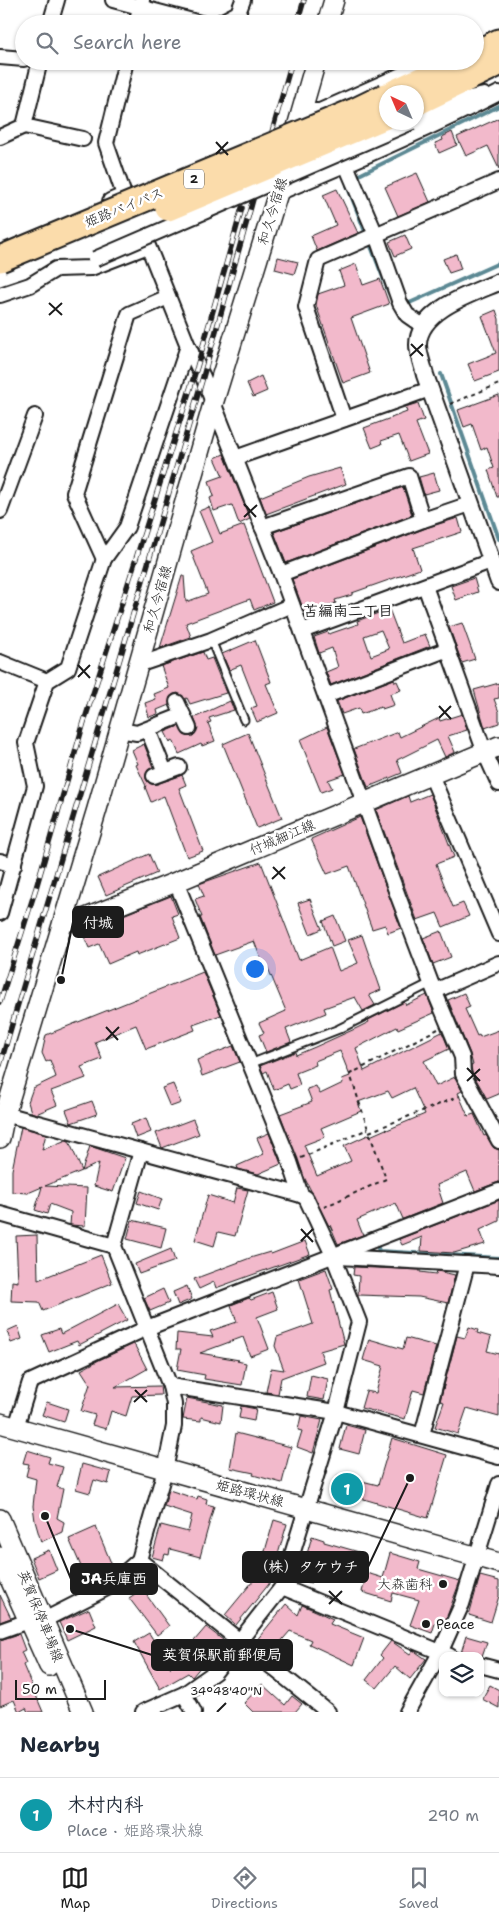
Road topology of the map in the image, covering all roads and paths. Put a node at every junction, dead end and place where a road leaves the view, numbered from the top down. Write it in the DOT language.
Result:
graph roads {
  1 [pos="57,0"];
  2 [pos="113,0"];
  3 [pos="243,0"];
  4 [pos="334,0"];
  5 [pos="141,4"];
  6 [pos="53,15"];
  7 [pos="176,15"];
  8 [pos="234,15"];
  9 [pos="330,15"];
  10 [pos="498,34"];
  11 [pos="484,38"];
  12 [pos="484,46"];
  13 [pos="0,57"];
  14 [pos="15,58"];
  15 [pos="499,63"];
  16 [pos="38,70"];
  17 [pos="124,70"];
  18 [pos="313,70"];
  19 [pos="411,70"];
  20 [pos="442,70"];
  21 [pos="410,85"];
  22 [pos="499,92"];
  23 [pos="379,99"];
  24 [pos="424,99"];
  25 [pos="302,111"];
  26 [pos="424,117"];
  27 [pos="379,119"];
  28 [pos="24,126"];
  29 [pos="393,130"];
  30 [pos="0,137"];
  31 [pos="83,139"];
  32 [pos="346,166"];
  33 [pos="499,181"];
  34 [pos="278,193"];
  35 [pos="376,235"];
  36 [pos="0,246"];
  37 [pos="0,259"];
  38 [pos="56,269"];
  39 [pos="0,277"];
  40 [pos="499,282"];
  41 [pos="0,295"];
  42 [pos="168,297"];
  43 [pos="423,326"];
  44 [pos="188,346"];
  45 [pos="499,384"];
  46 [pos="430,389"];
  47 [pos="213,404"];
  48 [pos="437,409"];
  49 [pos="35,416"];
  50 [pos="344,419"];
  51 [pos="234,458"];
  52 [pos="470,504"];
  53 [pos="0,511"];
  54 [pos="423,520"];
  55 [pos="262,527"];
  56 [pos="104,559"];
  57 [pos="491,561"];
  58 [pos="281,574"];
  59 [pos="499,582"];
  60 [pos="425,586"];
  61 [pos="292,604"];
  62 [pos="302,631"];
  63 [pos="211,640"];
  64 [pos="448,649"];
  65 [pos="1,665"];
  66 [pos="138,665"];
  67 [pos="47,681"];
  68 [pos="326,696"];
  69 [pos="183,715"];
  70 [pos="244,720"];
  71 [pos="119,730"];
  72 [pos="148,730"];
  73 [pos="492,750"];
  74 [pos="179,767"];
  75 [pos="431,775"];
  76 [pos="499,784"];
  77 [pos="364,803"];
  78 [pos="7,863"];
  79 [pos="176,882"];
  80 [pos="0,913"];
  81 [pos="63,922"];
  82 [pos="499,934"];
  83 [pos="499,963"];
  84 [pos="433,987"];
  85 [pos="449,1024"];
  86 [pos="250,1064"];
  87 [pos="472,1091"];
  88 [pos="5,1114"];
  89 [pos="369,1128"];
  90 [pos="368,1132"];
  91 [pos="0,1138"];
  92 [pos="499,1142"];
  93 [pos="142,1151"];
  94 [pos="290,1162"];
  95 [pos="499,1190"];
  96 [pos="301,1195"];
  97 [pos="313,1212"];
  98 [pos="0,1214"];
  99 [pos="114,1246"];
  100 [pos="334,1256"];
  101 [pos="467,1264"];
  102 [pos="499,1266"];
  103 [pos="147,1328"];
  104 [pos="170,1386"];
  105 [pos="336,1412"];
  106 [pos="8,1425"];
  107 [pos="422,1435"];
  108 [pos="499,1456"];
  109 [pos="165,1470"];
  110 [pos="499,1484"];
  111 [pos="307,1508"];
  112 [pos="0,1519"];
  113 [pos="478,1557"];
  114 [pos="0,1558"];
  115 [pos="139,1560"];
  116 [pos="499,1563"];
  117 [pos="282,1587"];
  118 [pos="36,1620"];
  119 [pos="0,1632"];
  120 [pos="241,1640"];
  121 [pos="440,1652"];
  122 [pos="446,1652"];
  123 [pos="439,1663"];
  124 [pos="484,1666"];
  125 [pos="499,1670"];
  126 [pos="184,1694"];
  127 [pos="71,1712"];
  128 [pos="83,1712"];
  129 [pos="143,1712"];
  130 [pos="194,1712"];
  131 [pos="328,1712"];
  132 [pos="407,1712"];
  1 -- 6 [label="street"];
  2 -- 5 [label="street"];
  3 -- 8 [label="street"];
  4 -- 9 [label="main road"];
  5 -- 7 [label="street"];
  10 -- 11 [label="street"];
  10 -- 12 [label="highway"];
  13 -- 14 [label="street"];
  15 -- 24 [label="highway"];
  16 -- 28 [label="street"];
  17 -- 36 [label="street"];
  18 -- 25 [label="main road, 和久今宿線"];
  19 -- 25 [label="street"];
  20 -- 21 [label="highway"];
  22 -- 26 [label="street"];
  22 -- 32 [label="street"];
  23 -- 37 [label="highway, 姫路バイパス / 2, bridge"];
  25 -- 34 [label="main road, 和久今宿線"];
  27 -- 39 [label="highway, 姫路バイパス / 2, bridge"];
  28 -- 30 [label="street"];
  28 -- 31 [label="street"];
  29 -- 38 [label="street, bridge"];
  32 -- 34 [label="street"];
  32 -- 35 [label="street"];
  33 -- 35 [label="street"];
  34 -- 47 [label="main road, 和久今宿線"];
  35 -- 43 [label="street"];
  35 -- 50 [label="street"];
  38 -- 41 [label="street"];
  38 -- 42 [label="street"];
  40 -- 43 [label="street"];
  42 -- 44 [label="street"];
  42 -- 56 [label="street"];
  43 -- 46 [label="street"];
  44 -- 47 [label="street"];
  44 -- 56 [label="street"];
  45 -- 48 [label="path"];
  46 -- 48 [label="street"];
  46 -- 50 [label="street"];
  47 -- 51 [label="street"];
  47 -- 66 [label="main road, 和久今宿線"];
  48 -- 52 [label="street"];
  49 -- 53 [label="street"];
  50 -- 51 [label="street"];
  51 -- 55 [label="street"];
  52 -- 54 [label="street"];
  52 -- 57 [label="street"];
  54 -- 55 [label="street"];
  54 -- 58 [label="street"];
  55 -- 58 [label="street"];
  56 -- 67 [label="street"];
  57 -- 59 [label="street"];
  57 -- 60 [label="street"];
  58 -- 61 [label="street"];
  60 -- 62 [label="street"];
  60 -- 64 [label="street"];
  61 -- 62 [label="street"];
  61 -- 63 [label="street"];
  62 -- 68 [label="street"];
  63 -- 66 [label="street"];
  63 -- 70 [label="lane"];
  64 -- 68 [label="street"];
  64 -- 73 [label="street"];
  65 -- 67 [label="street"];
  66 -- 71 [label="main road, 和久今宿線"];
  67 -- 78 [label="street"];
  68 -- 77 [label="street"];
  69 -- 72 [label="street"];
  71 -- 72 [label="street"];
  71 -- 81 [label="main road, 和久今宿線"];
  72 -- 74 [label="street"];
  73 -- 75 [label="main road, 付城細江線"];
  73 -- 76 [label="street"];
  75 -- 77 [label="main road, 付城細江線"];
  75 -- 82 [label="street"];
  77 -- 79 [label="main road, 付城細江線"];
  77 -- 84 [label="street"];
  78 -- 80 [label="street"];
  79 -- 81 [label="main road, 付城細江線"];
  79 -- 86 [label="street"];
  81 -- 88 [label="main road, 和久今宿線"];
  83 -- 84 [label="street"];
  84 -- 85 [label="street"];
  84 -- 86 [label="lane"];
  85 -- 87 [label="street"];
  85 -- 89 [label="path"];
  86 -- 94 [label="street"];
  87 -- 90 [label="path"];
  87 -- 92 [label="street"];
  88 -- 91 [label="main road, 和久今宿線"];
  88 -- 93 [label="street"];
  89 -- 90 [label="path"];
  89 -- 94 [label="path"];
  90 -- 97 [label="path"];
  93 -- 96 [label="street"];
  93 -- 99 [label="street"];
  94 -- 96 [label="street"];
  95 -- 100 [label="street"];
  96 -- 97 [label="street"];
  97 -- 100 [label="street"];
  98 -- 99 [label="street"];
  99 -- 103 [label="street"];
  100 -- 101 [label="street"];
  100 -- 103 [label="street"];
  100 -- 105 [label="street"];
  101 -- 102 [label="street"];
  101 -- 107 [label="street"];
  103 -- 104 [label="street"];
  103 -- 106 [label="street"];
  104 -- 105 [label="street"];
  104 -- 109 [label="street"];
  105 -- 107 [label="street"];
  105 -- 111 [label="street"];
  106 -- 109 [label="main road, 姫路環状線"];
  107 -- 108 [label="street"];
  109 -- 111 [label="main road, 姫路環状線"];
  109 -- 115 [label="street"];
  110 -- 113 [label="street"];
  111 -- 113 [label="main road, 姫路環状線"];
  111 -- 117 [label="street"];
  112 -- 118 [label="main road, 英賀保停車場線"];
  113 -- 116 [label="main road, 姫路環状線"];
  113 -- 122 [label="street"];
  114 -- 118 [label="main road, 英賀保停車場線"];
  115 -- 118 [label="street"];
  115 -- 120 [label="street"];
  117 -- 120 [label="street"];
  117 -- 121 [label="street"];
  118 -- 119 [label="street"];
  118 -- 127 [label="main road, 英賀保停車場線"];
  118 -- 128 [label="main road, 英賀保停車場線"];
  120 -- 126 [label="street"];
  120 -- 131 [label="street"];
  123 -- 132 [label="street"];
  124 -- 125 [label="street"];
  126 -- 129 [label="street"];
  126 -- 130 [label="street"];
}
